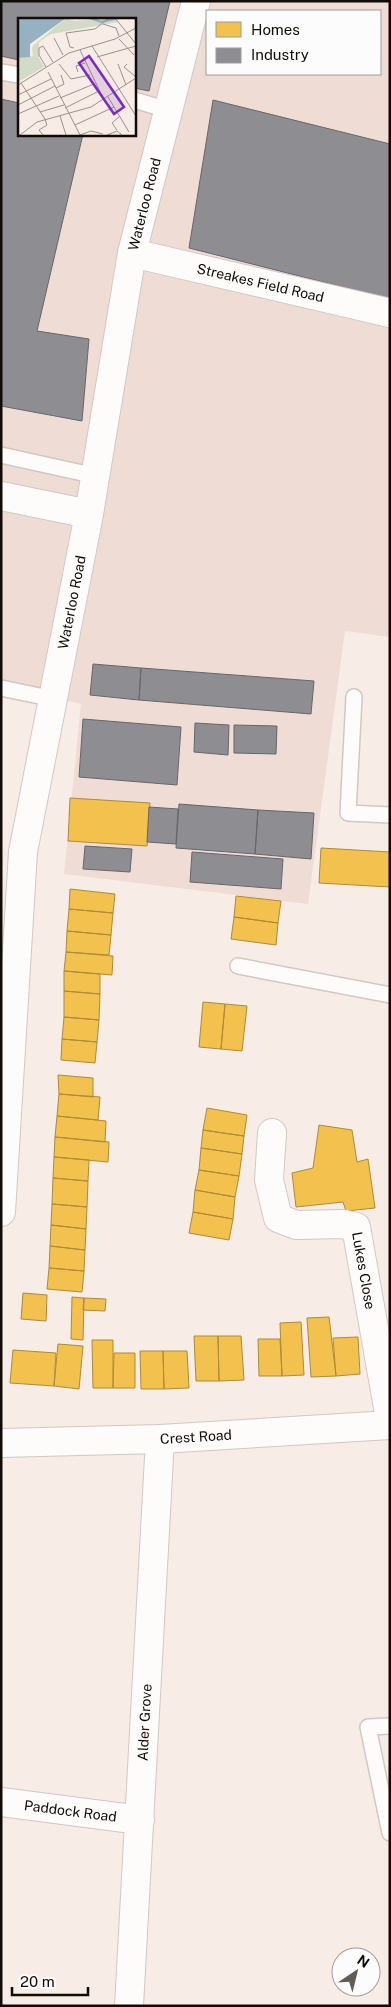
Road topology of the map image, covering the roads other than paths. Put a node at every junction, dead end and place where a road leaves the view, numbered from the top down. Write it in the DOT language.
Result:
graph roads {
  1 [pos="196,1"];
  2 [pos="1,72"];
  3 [pos="18,76"];
  4 [pos="135,100"];
  5 [pos="168,110"];
  6 [pos="132,253"];
  7 [pos="390,313"];
  8 [pos="1,455"];
  9 [pos="96,476"];
  10 [pos="1,496"];
  11 [pos="89,514"];
  12 [pos="1,688"];
  13 [pos="354,697"];
  14 [pos="54,699"];
  15 [pos="390,815"];
  16 [pos="12,849"];
  17 [pos="238,966"];
  18 [pos="390,996"];
  19 [pos="4,1125"];
  20 [pos="272,1133"];
  21 [pos="1,1212"];
  22 [pos="390,1419"];
  23 [pos="390,1425"];
  24 [pos="160,1440"];
  25 [pos="1,1443"];
  26 [pos="390,1726"];
  27 [pos="1,1802"];
  28 [pos="140,1820"];
  29 [pos="390,1833"];
  30 [pos="129,2006"];
  1 -- 5 [label="street, Waterloo Road"];
  2 -- 3 [label="lane"];
  4 -- 5 [label="lane"];
  5 -- 6 [label="street, Waterloo Road"];
  6 -- 7 [label="street, Streakes Field Road"];
  6 -- 9 [label="street, Waterloo Road"];
  8 -- 9 [label="lane"];
  9 -- 11 [label="street, Waterloo Road"];
  10 -- 11 [label="street"];
  11 -- 14 [label="street, Waterloo Road"];
  12 -- 14 [label="lane"];
  13 -- 15 [label="lane"];
  14 -- 16 [label="street, Waterloo Road"];
  16 -- 19 [label="street, Waterloo Road"];
  17 -- 18 [label="lane"];
  19 -- 21 [label="street, Waterloo Road"];
  20 -- 22 [label="street, Lukes Close"];
  23 -- 24 [label="street, Crest Road"];
  24 -- 25 [label="street, Crest Road"];
  24 -- 28 [label="street, Alder Grove"];
  26 -- 29 [label="lane"];
  27 -- 28 [label="street, Paddock Road"];
  28 -- 30 [label="street, Alder Grove"];
}
